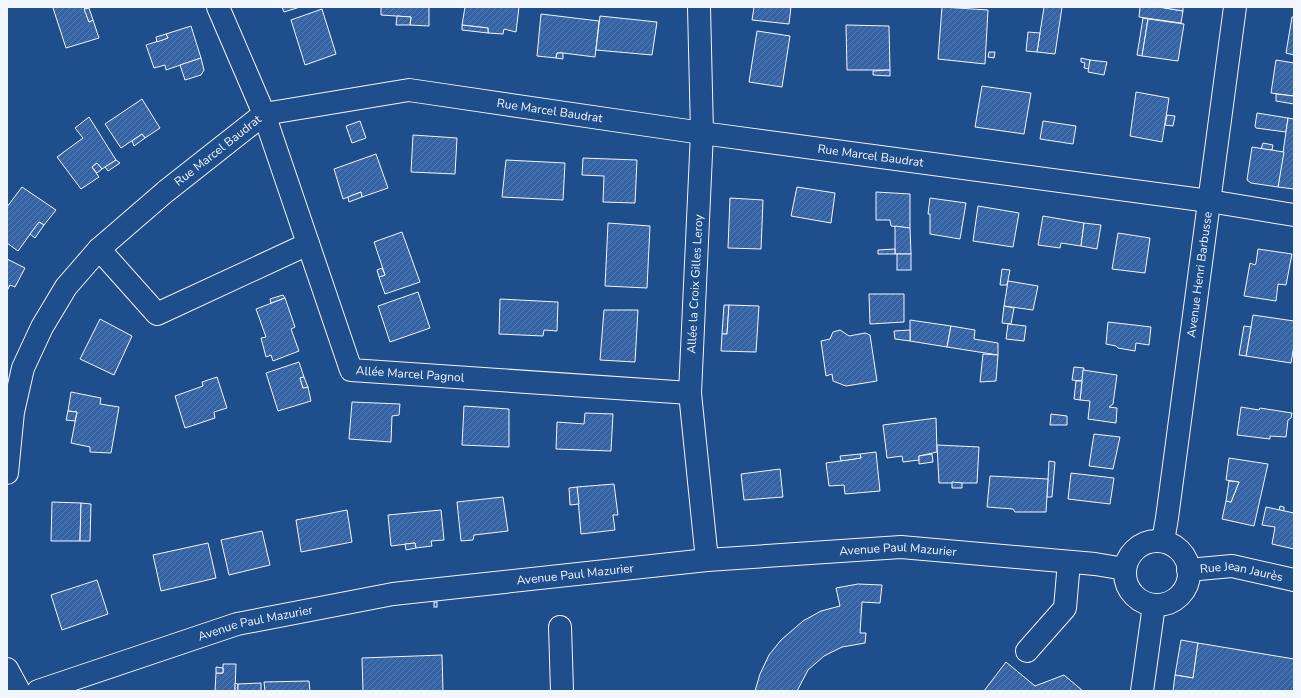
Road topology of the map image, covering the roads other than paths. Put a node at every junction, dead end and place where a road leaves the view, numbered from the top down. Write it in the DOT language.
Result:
graph roads {
  1 [pos="218,7"];
  2 [pos="699,7"];
  3 [pos="1235,7"];
  4 [pos="264,114"];
  5 [pos="702,134"];
  6 [pos="1210,201"];
  7 [pos="1294,215"];
  8 [pos="308,244"];
  9 [pos="99,249"];
  10 [pos="690,393"];
  11 [pos="7,473"];
  12 [pos="1163,541"];
  13 [pos="707,560"];
  14 [pos="1069,562"];
  15 [pos="1125,569"];
  16 [pos="1188,570"];
  17 [pos="1294,580"];
  18 [pos="1154,605"];
  19 [pos="560,627"];
  20 [pos="1028,650"];
  21 [pos="7,669"];
  22 [pos="19,691"];
  23 [pos="38,691"];
  24 [pos="562,691"];
  25 [pos="1142,691"];
  1 -- 4 [label="street, Allée Marcel Pagnol"];
  2 -- 5 [label="street, Allée la Croix Gilles Leroy"];
  3 -- 6 [label="street, Avenue Henri Barbusse"];
  4 -- 5 [label="street, Rue Marcel Baudrat"];
  4 -- 8 [label="street, Allée Marcel Pagnol"];
  4 -- 9 [label="street, Rue Marcel Baudrat"];
  5 -- 6 [label="street, Rue Marcel Baudrat"];
  5 -- 10 [label="street, Allée la Croix Gilles Leroy"];
  6 -- 7 [label="street, Rue Marcel Baudrat"];
  6 -- 12 [label="street, Avenue Henri Barbusse"];
  8 -- 9 [label="street"];
  8 -- 10 [label="street, Allée Marcel Pagnol"];
  9 -- 11 [label="street, Rue Marcel Baudrat"];
  10 -- 13 [label="street, Allée la Croix Gilles Leroy"];
  12 -- 15 [label="street"];
  12 -- 16 [label="street"];
  13 -- 14 [label="street, Avenue Paul Mazurier"];
  13 -- 23 [label="street, Avenue Paul Mazurier"];
  14 -- 15 [label="street, Avenue Paul Mazurier"];
  14 -- 20 [label="street"];
  15 -- 18 [label="street"];
  16 -- 17 [label="street, Rue Jean Jaurès"];
  16 -- 18 [label="street"];
  18 -- 25 [label="street"];
  19 -- 24 [label="street"];
  21 -- 22 [label="street"];
}
